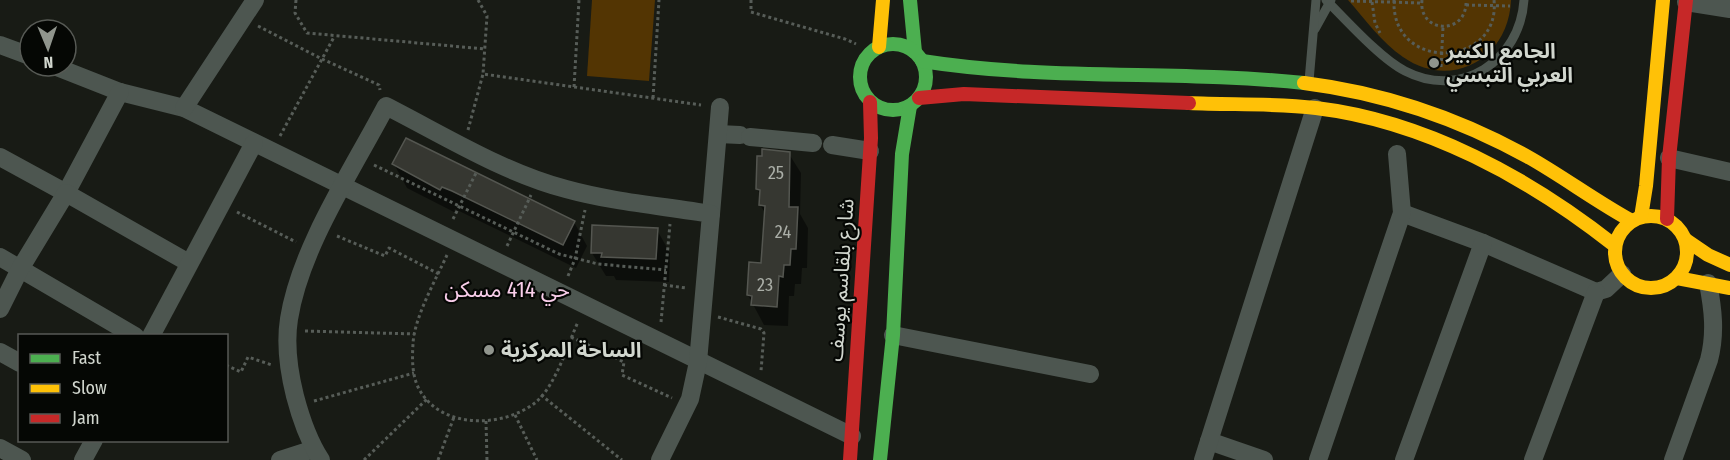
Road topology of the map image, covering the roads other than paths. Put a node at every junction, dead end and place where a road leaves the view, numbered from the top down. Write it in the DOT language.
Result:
graph roads {
  1 [pos="255,0"];
  2 [pos="883,0"];
  3 [pos="910,0"];
  4 [pos="1316,0"];
  5 [pos="1663,0"];
  6 [pos="1329,1"];
  7 [pos="1686,1"];
  8 [pos="1524,3"];
  9 [pos="1730,9"];
  10 [pos="1313,34"];
  11 [pos="0,45"];
  12 [pos="875,49"];
  13 [pos="18,52"];
  14 [pos="919,57"];
  15 [pos="78,75"];
  16 [pos="1309,84"];
  17 [pos="120,92"];
  18 [pos="870,102"];
  19 [pos="914,102"];
  20 [pos="720,107"];
  21 [pos="184,108"];
  22 [pos="1315,108"];
  23 [pos="718,134"];
  24 [pos="254,143"];
  25 [pos="813,143"];
  26 [pos="832,145"];
  27 [pos="870,151"];
  28 [pos="1396,154"];
  29 [pos="0,158"];
  30 [pos="1669,158"];
  31 [pos="1730,172"];
  32 [pos="343,187"];
  33 [pos="66,192"];
  34 [pos="1402,213"];
  35 [pos="711,214"];
  36 [pos="1637,218"];
  37 [pos="1667,219"];
  38 [pos="1686,240"];
  39 [pos="1483,243"];
  40 [pos="1614,245"];
  41 [pos="0,257"];
  42 [pos="189,263"];
  43 [pos="1730,265"];
  44 [pos="20,269"];
  45 [pos="1622,274"];
  46 [pos="1677,278"];
  47 [pos="1708,283"];
  48 [pos="1730,288"];
  49 [pos="1596,292"];
  50 [pos="0,309"];
  51 [pos="132,334"];
  52 [pos="152,334"];
  53 [pos="893,335"];
  54 [pos="0,352"];
  55 [pos="18,362"];
  56 [pos="698,362"];
  57 [pos="1090,374"];
  58 [pos="852,436"];
  59 [pos="1209,441"];
  60 [pos="93,442"];
  61 [pos="0,448"];
  62 [pos="317,454"];
  63 [pos="22,460"];
  64 [pos="83,460"];
  65 [pos="280,460"];
  66 [pos="660,460"];
  67 [pos="850,460"];
  68 [pos="880,460"];
  69 [pos="1203,460"];
  70 [pos="1264,460"];
  71 [pos="1318,460"];
  72 [pos="1404,460"];
  73 [pos="1533,460"];
  74 [pos="1673,460"];
  1 -- 21 [label="street"];
  2 -- 12 [label="main road"];
  3 -- 14 [label="main road"];
  4 -- 10 [label="lane"];
  5 -- 36 [label="main road"];
  6 -- 8 [label="lane"];
  6 -- 10 [label="lane"];
  7 -- 9 [label="street"];
  7 -- 30 [label="main road"];
  10 -- 16 [label="lane"];
  11 -- 13 [label="street"];
  12 -- 14 [label="main road"];
  12 -- 18 [label="main road"];
  14 -- 16 [label="main road"];
  14 -- 19 [label="main road"];
  15 -- 17 [label="street"];
  16 -- 36 [label="main road"];
  17 -- 21 [label="street"];
  17 -- 33 [label="street"];
  18 -- 19 [label="main road"];
  18 -- 27 [label="main road, شارع بلقاسم يوسف"];
  19 -- 22 [label="main road"];
  19 -- 53 [label="main road"];
  20 -- 23 [label="street"];
  21 -- 24 [label="street"];
  22 -- 40 [label="main road"];
  22 -- 59 [label="street"];
  23 -- 25 [label="street"];
  23 -- 35 [label="street"];
  24 -- 32 [label="street"];
  24 -- 42 [label="street"];
  26 -- 27 [label="street"];
  27 -- 58 [label="main road, شارع بلقاسم يوسف"];
  28 -- 34 [label="street"];
  29 -- 33 [label="street"];
  30 -- 31 [label="street"];
  30 -- 37 [label="main road"];
  32 -- 35 [label="street"];
  32 -- 56 [label="street"];
  32 -- 62 [label="street"];
  33 -- 42 [label="street"];
  33 -- 44 [label="street"];
  34 -- 39 [label="street"];
  34 -- 71 [label="street"];
  35 -- 56 [label="street"];
  36 -- 37 [label="main road"];
  36 -- 40 [label="main road"];
  37 -- 38 [label="main road"];
  38 -- 43 [label="main road"];
  38 -- 46 [label="main road"];
  39 -- 49 [label="street"];
  39 -- 72 [label="street"];
  40 -- 45 [label="main road"];
  41 -- 44 [label="street"];
  42 -- 52 [label="street"];
  44 -- 50 [label="street"];
  44 -- 51 [label="street"];
  45 -- 46 [label="main road"];
  45 -- 49 [label="street"];
  46 -- 47 [label="main road"];
  47 -- 48 [label="main road"];
  47 -- 74 [label="street"];
  49 -- 73 [label="street"];
  53 -- 57 [label="street"];
  53 -- 68 [label="main road"];
  54 -- 55 [label="street"];
  56 -- 58 [label="street"];
  56 -- 66 [label="street"];
  58 -- 67 [label="main road, شارع بلقاسم يوسف"];
  59 -- 69 [label="street"];
  59 -- 70 [label="street"];
  60 -- 64 [label="street"];
  61 -- 63 [label="street"];
  62 -- 65 [label="street"];
}
